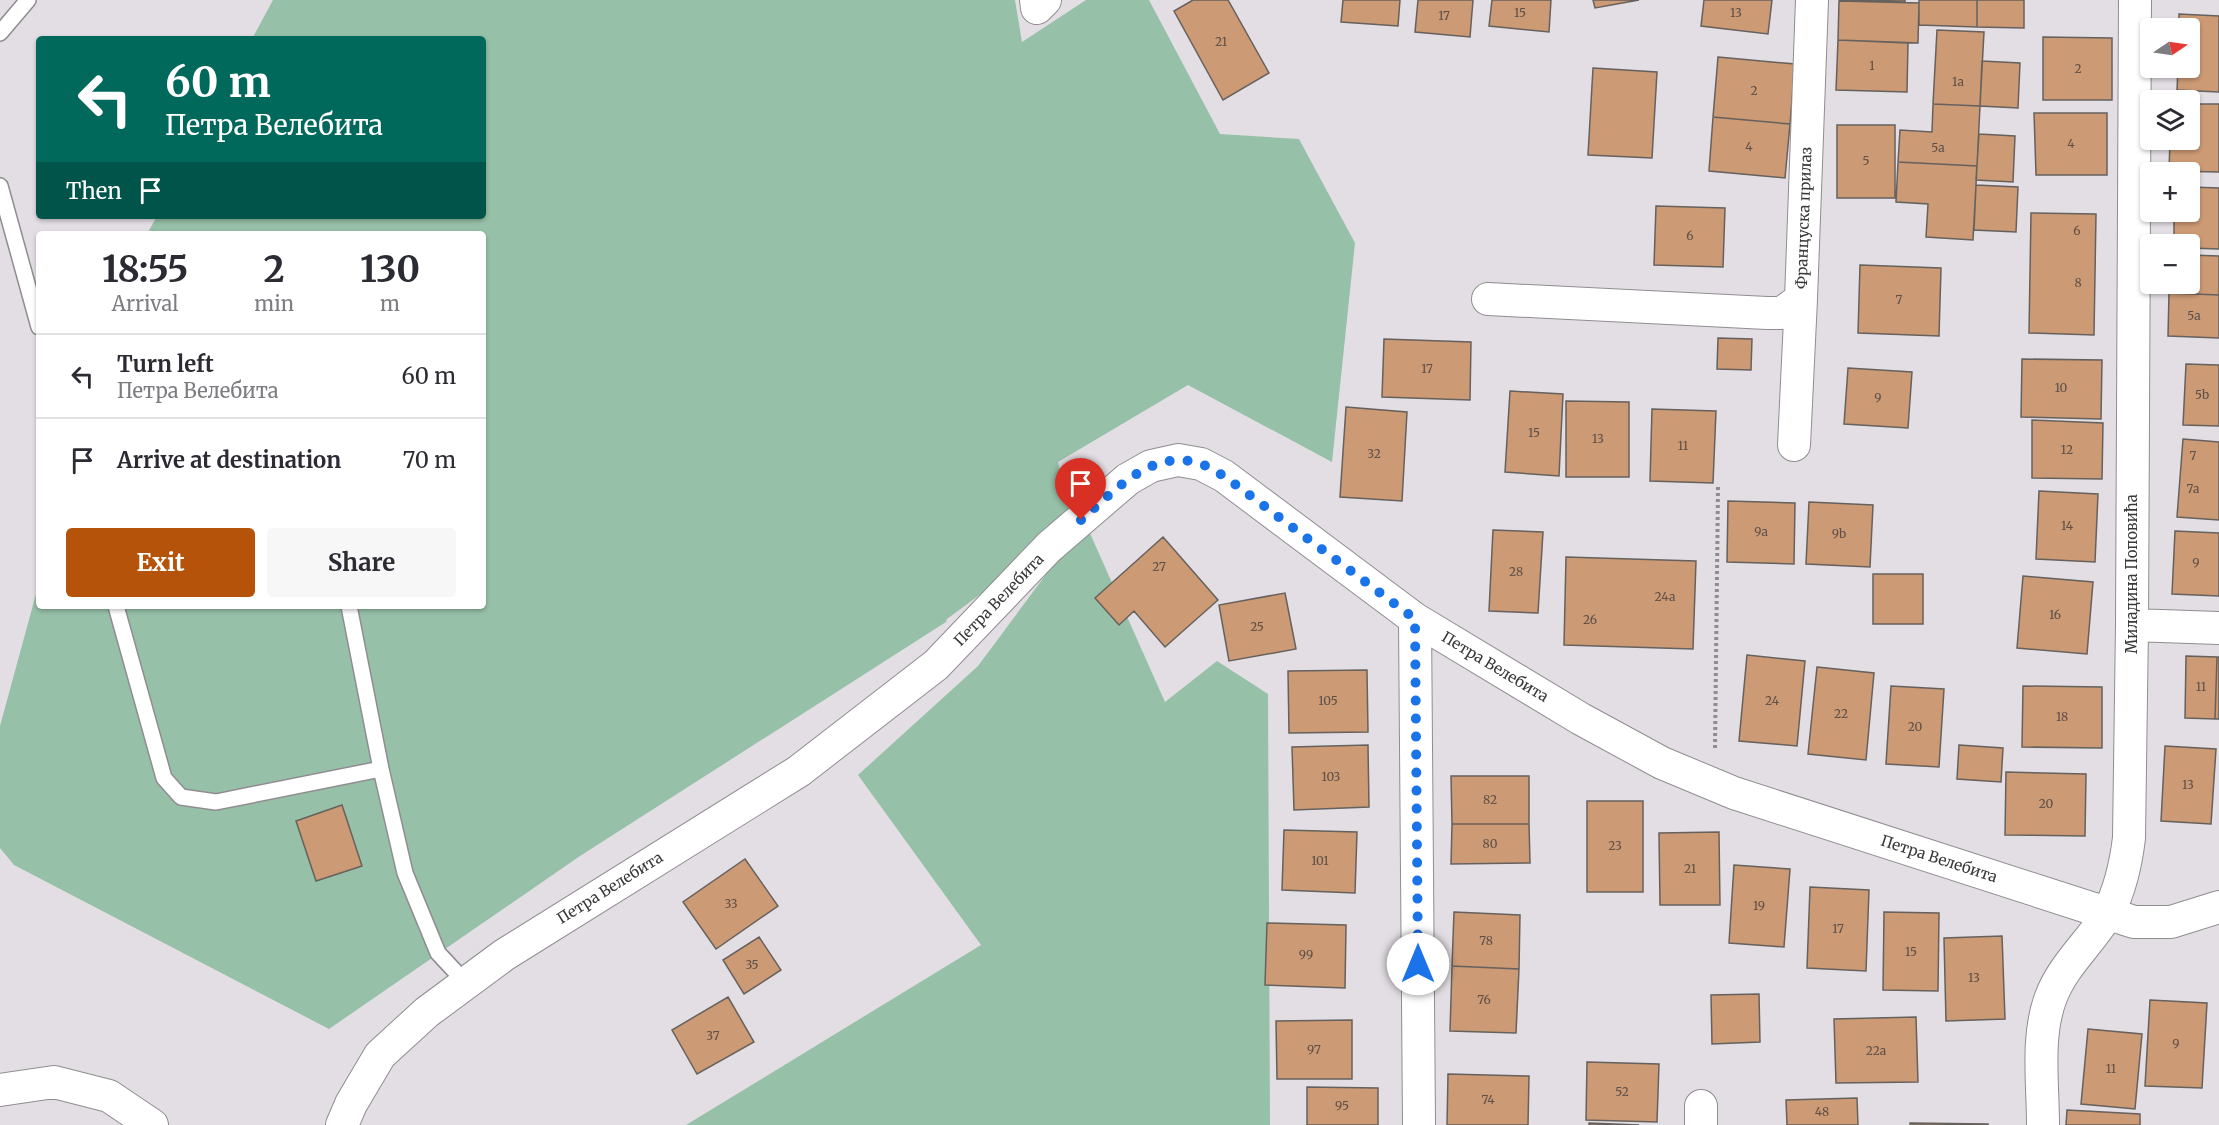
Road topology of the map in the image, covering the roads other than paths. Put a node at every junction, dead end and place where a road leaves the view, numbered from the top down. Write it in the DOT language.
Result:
graph roads {
  1 [pos="28,0"];
  2 [pos="1036,0"];
  3 [pos="1046,0"];
  4 [pos="1812,0"];
  5 [pos="2135,0"];
  6 [pos="0,33"];
  7 [pos="0,186"];
  8 [pos="1488,299"];
  9 [pos="1801,299"];
  10 [pos="36,316"];
  11 [pos="1794,445"];
  12 [pos="117,609"];
  13 [pos="351,609"];
  14 [pos="1415,619"];
  15 [pos="2132,625"];
  16 [pos="2219,628"];
  17 [pos="381,769"];
  18 [pos="2219,907"];
  19 [pos="2107,914"];
  20 [pos="466,983"];
  21 [pos="0,1090"];
  22 [pos="152,1125"];
  23 [pos="342,1125"];
  24 [pos="1419,1125"];
  25 [pos="2043,1125"];
  1 -- 6 [label="lane"];
  2 -- 3 [label="street"];
  4 -- 9 [label="street, Француска прилаз"];
  5 -- 15 [label="street, Миладина Поповића"];
  7 -- 10 [label="lane"];
  8 -- 9 [label="street, Француска прилаз"];
  9 -- 11 [label="street"];
  12 -- 17 [label="lane"];
  13 -- 17 [label="lane"];
  14 -- 19 [label="street, Петра Велебита"];
  14 -- 20 [label="street, Петра Велебита"];
  14 -- 24 [label="street"];
  15 -- 16 [label="street"];
  15 -- 19 [label="street, Миладина Поповића"];
  17 -- 20 [label="lane"];
  18 -- 19 [label="street, Петра Велебита"];
  19 -- 25 [label="street, Миладина Поповића"];
  20 -- 23 [label="street, Петра Велебита"];
  21 -- 22 [label="street"];
}
